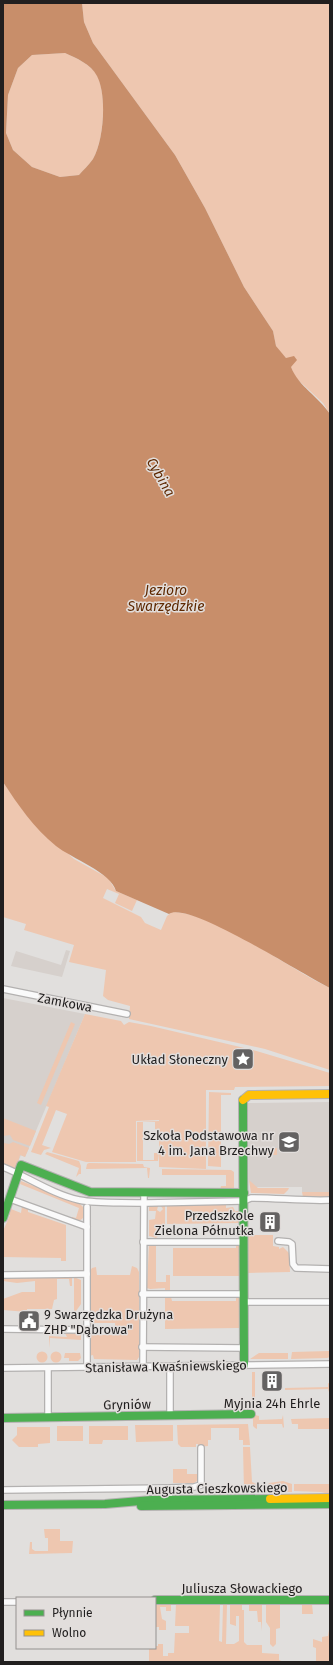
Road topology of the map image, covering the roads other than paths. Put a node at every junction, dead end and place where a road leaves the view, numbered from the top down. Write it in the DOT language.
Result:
graph roads {
  1 [pos="3,989"];
  2 [pos="128,1014"];
  3 [pos="330,1094"];
  4 [pos="3,1167"];
  5 [pos="20,1169"];
  6 [pos="144,1193"];
  7 [pos="244,1198"];
  8 [pos="10,1199"];
  9 [pos="330,1200"];
  10 [pos="87,1207"];
  11 [pos="3,1218"];
  12 [pos="87,1228"];
  13 [pos="278,1241"];
  14 [pos="143,1242"];
  15 [pos="243,1242"];
  16 [pos="330,1269"];
  17 [pos="87,1274"];
  18 [pos="3,1275"];
  19 [pos="142,1294"];
  20 [pos="243,1298"];
  21 [pos="330,1302"];
  22 [pos="3,1330"];
  23 [pos="87,1330"];
  24 [pos="142,1347"];
  25 [pos="244,1348"];
  26 [pos="330,1364"];
  27 [pos="244,1365"];
  28 [pos="143,1366"];
  29 [pos="170,1366"];
  30 [pos="87,1367"];
  31 [pos="3,1368"];
  32 [pos="48,1368"];
  33 [pos="251,1414"];
  34 [pos="170,1416"];
  35 [pos="48,1417"];
  36 [pos="3,1418"];
  37 [pos="201,1448"];
  38 [pos="170,1488"];
  39 [pos="3,1490"];
  40 [pos="330,1498"];
  41 [pos="169,1503"];
  42 [pos="330,1504"];
  43 [pos="3,1505"];
  44 [pos="156,1600"];
  45 [pos="330,1600"];
  46 [pos="3,1602"];
  47 [pos="16,1602"];
  1 -- 2 [label="street, Zamkowa"];
  3 -- 7 [label="street"];
  4 -- 5 [label="street"];
  5 -- 6 [label="street"];
  5 -- 7 [label="street"];
  5 -- 8 [label="street"];
  6 -- 7 [label="street"];
  6 -- 14 [label="street"];
  7 -- 9 [label="street"];
  7 -- 15 [label="street"];
  8 -- 11 [label="street"];
  8 -- 12 [label="street"];
  10 -- 12 [label="street"];
  12 -- 17 [label="street"];
  13 -- 16 [label="street"];
  14 -- 15 [label="street"];
  14 -- 19 [label="street"];
  15 -- 20 [label="street"];
  17 -- 18 [label="street"];
  17 -- 23 [label="street"];
  19 -- 20 [label="street"];
  19 -- 24 [label="street"];
  20 -- 21 [label="street"];
  20 -- 25 [label="street"];
  22 -- 23 [label="street"];
  23 -- 30 [label="street"];
  24 -- 25 [label="street"];
  24 -- 28 [label="street"];
  25 -- 27 [label="street"];
  26 -- 27 [label="street, Stanisława Kwaśniewskiego"];
  27 -- 29 [label="street, Stanisława Kwaśniewskiego"];
  28 -- 29 [label="street, Stanisława Kwaśniewskiego"];
  28 -- 30 [label="street, Stanisława Kwaśniewskiego"];
  29 -- 34 [label="street"];
  30 -- 32 [label="street, Stanisława Kwaśniewskiego"];
  31 -- 32 [label="street, Stanisława Kwaśniewskiego"];
  32 -- 35 [label="street"];
  33 -- 34 [label="street, Gryniów"];
  34 -- 35 [label="street, Gryniów"];
  35 -- 36 [label="street, Gryniów"];
  37 -- 38 [label="street"];
  38 -- 39 [label="street"];
  38 -- 41 [label="street"];
  40 -- 41 [label="street, Augusta Cieszkowskiego"];
  41 -- 42 [label="street, Augusta Cieszkowskiego"];
  41 -- 43 [label="street, Augusta Cieszkowskiego"];
  44 -- 45 [label="street, Juliusza Słowackiego"];
  46 -- 47 [label="street"];
}
